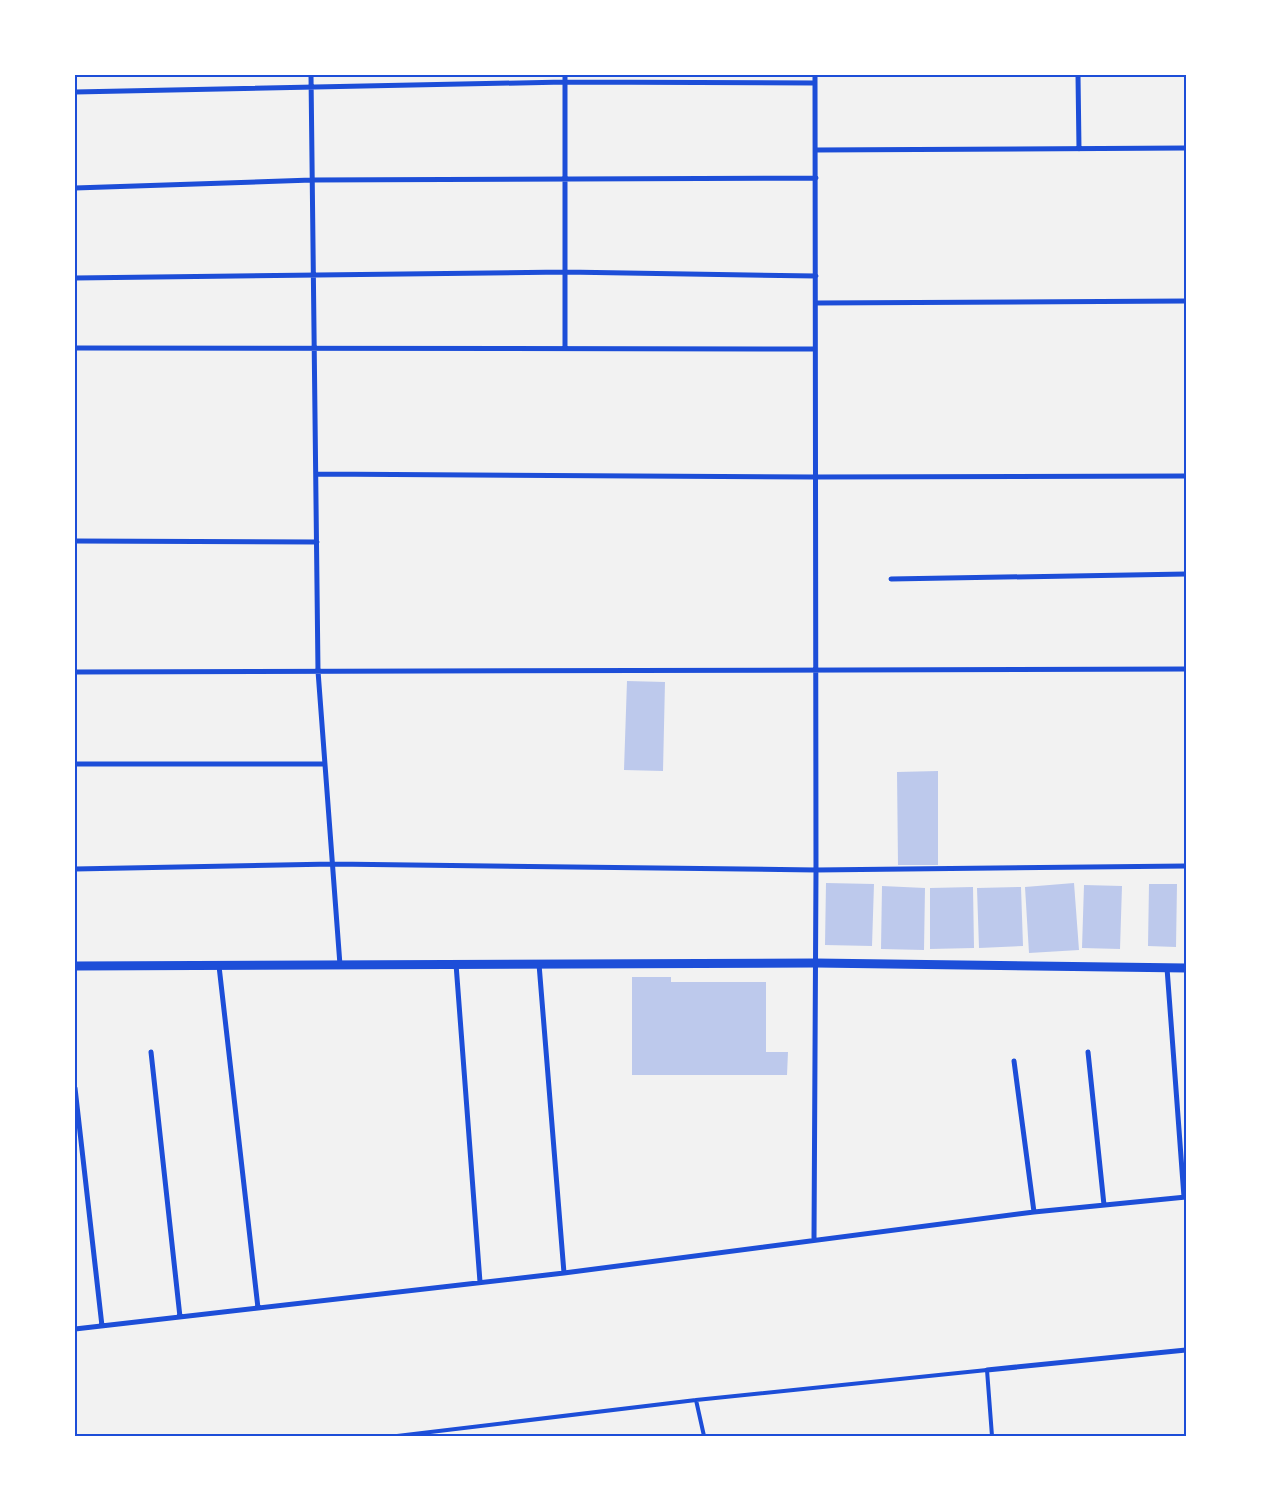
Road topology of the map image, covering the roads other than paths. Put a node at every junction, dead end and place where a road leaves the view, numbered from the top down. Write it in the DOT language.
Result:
graph roads {
  1 [pos="311,75"];
  2 [pos="565,75"];
  3 [pos="815,75"];
  4 [pos="1078,75"];
  5 [pos="565,82"];
  6 [pos="815,83"];
  7 [pos="311,87"];
  8 [pos="75,92"];
  9 [pos="1078,148"];
  10 [pos="1186,148"];
  11 [pos="816,150"];
  12 [pos="816,178"];
  13 [pos="312,180"];
  14 [pos="566,180"];
  15 [pos="75,188"];
  16 [pos="565,272"];
  17 [pos="314,276"];
  18 [pos="816,276"];
  19 [pos="75,278"];
  20 [pos="1186,301"];
  21 [pos="816,303"];
  22 [pos="75,348"];
  23 [pos="314,348"];
  24 [pos="565,348"];
  25 [pos="816,349"];
  26 [pos="316,474"];
  27 [pos="1186,476"];
  28 [pos="815,477"];
  29 [pos="75,541"];
  30 [pos="317,542"];
  31 [pos="1186,574"];
  32 [pos="891,579"];
  33 [pos="1186,669"];
  34 [pos="816,670"];
  35 [pos="318,671"];
  36 [pos="75,672"];
  37 [pos="75,764"];
  38 [pos="325,764"];
  39 [pos="332,864"];
  40 [pos="1186,866"];
  41 [pos="75,869"];
  42 [pos="816,870"];
  43 [pos="816,963"];
  44 [pos="456,964"];
  45 [pos="539,964"];
  46 [pos="340,965"];
  47 [pos="75,966"];
  48 [pos="219,966"];
  49 [pos="1167,968"];
  50 [pos="1186,968"];
  51 [pos="151,1052"];
  52 [pos="1088,1052"];
  53 [pos="1014,1061"];
  54 [pos="75,1088"];
  55 [pos="1185,1197"];
  56 [pos="1104,1205"];
  57 [pos="1034,1212"];
  58 [pos="814,1240"];
  59 [pos="564,1273"];
  60 [pos="480,1282"];
  61 [pos="258,1308"];
  62 [pos="180,1317"];
  63 [pos="102,1326"];
  64 [pos="75,1329"];
  65 [pos="1186,1350"];
  66 [pos="987,1370"];
  67 [pos="696,1400"];
  68 [pos="397,1436"];
  69 [pos="704,1436"];
  70 [pos="992,1436"];
  1 -- 7 [label="street"];
  2 -- 5 [label="street"];
  3 -- 6 [label="street"];
  4 -- 9 [label="street"];
  5 -- 6 [label="street"];
  5 -- 7 [label="street"];
  5 -- 14 [label="street"];
  6 -- 11 [label="street"];
  7 -- 8 [label="street"];
  7 -- 13 [label="street"];
  9 -- 10 [label="street"];
  9 -- 11 [label="street"];
  11 -- 12 [label="street"];
  12 -- 14 [label="street"];
  12 -- 18 [label="street"];
  13 -- 14 [label="street"];
  13 -- 15 [label="street"];
  13 -- 17 [label="street"];
  14 -- 16 [label="street"];
  16 -- 17 [label="street"];
  16 -- 18 [label="street"];
  16 -- 24 [label="street"];
  17 -- 19 [label="street"];
  17 -- 23 [label="street"];
  18 -- 21 [label="street"];
  20 -- 21 [label="street"];
  21 -- 25 [label="street"];
  22 -- 23 [label="street"];
  23 -- 24 [label="street"];
  23 -- 26 [label="street"];
  24 -- 25 [label="street"];
  25 -- 28 [label="street"];
  26 -- 28 [label="street"];
  26 -- 30 [label="street"];
  27 -- 28 [label="street"];
  28 -- 34 [label="street"];
  29 -- 30 [label="street"];
  30 -- 35 [label="street"];
  31 -- 32 [label="street"];
  33 -- 34 [label="street"];
  34 -- 35 [label="street"];
  34 -- 42 [label="street"];
  35 -- 36 [label="street"];
  35 -- 38 [label="street"];
  37 -- 38 [label="street"];
  38 -- 39 [label="street"];
  39 -- 41 [label="street"];
  39 -- 42 [label="street"];
  39 -- 46 [label="street"];
  40 -- 42 [label="street"];
  42 -- 43 [label="street"];
  43 -- 45 [label="street"];
  43 -- 49 [label="street"];
  43 -- 58 [label="street"];
  44 -- 45 [label="street"];
  44 -- 46 [label="street"];
  44 -- 60 [label="street"];
  45 -- 59 [label="street"];
  46 -- 48 [label="street"];
  47 -- 48 [label="street"];
  48 -- 61 [label="street"];
  49 -- 50 [label="street"];
  49 -- 55 [label="street"];
  51 -- 62 [label="street"];
  52 -- 56 [label="street"];
  53 -- 57 [label="street"];
  54 -- 63 [label="street"];
  55 -- 56 [label="street"];
  56 -- 57 [label="street"];
  57 -- 58 [label="street"];
  58 -- 59 [label="street"];
  59 -- 60 [label="street"];
  60 -- 61 [label="street"];
  61 -- 62 [label="street"];
  62 -- 63 [label="street"];
  63 -- 64 [label="street"];
  65 -- 66 [label="street"];
  66 -- 67 [label="lane"];
  66 -- 70 [label="lane"];
  67 -- 68 [label="lane"];
  67 -- 69 [label="lane"];
}
